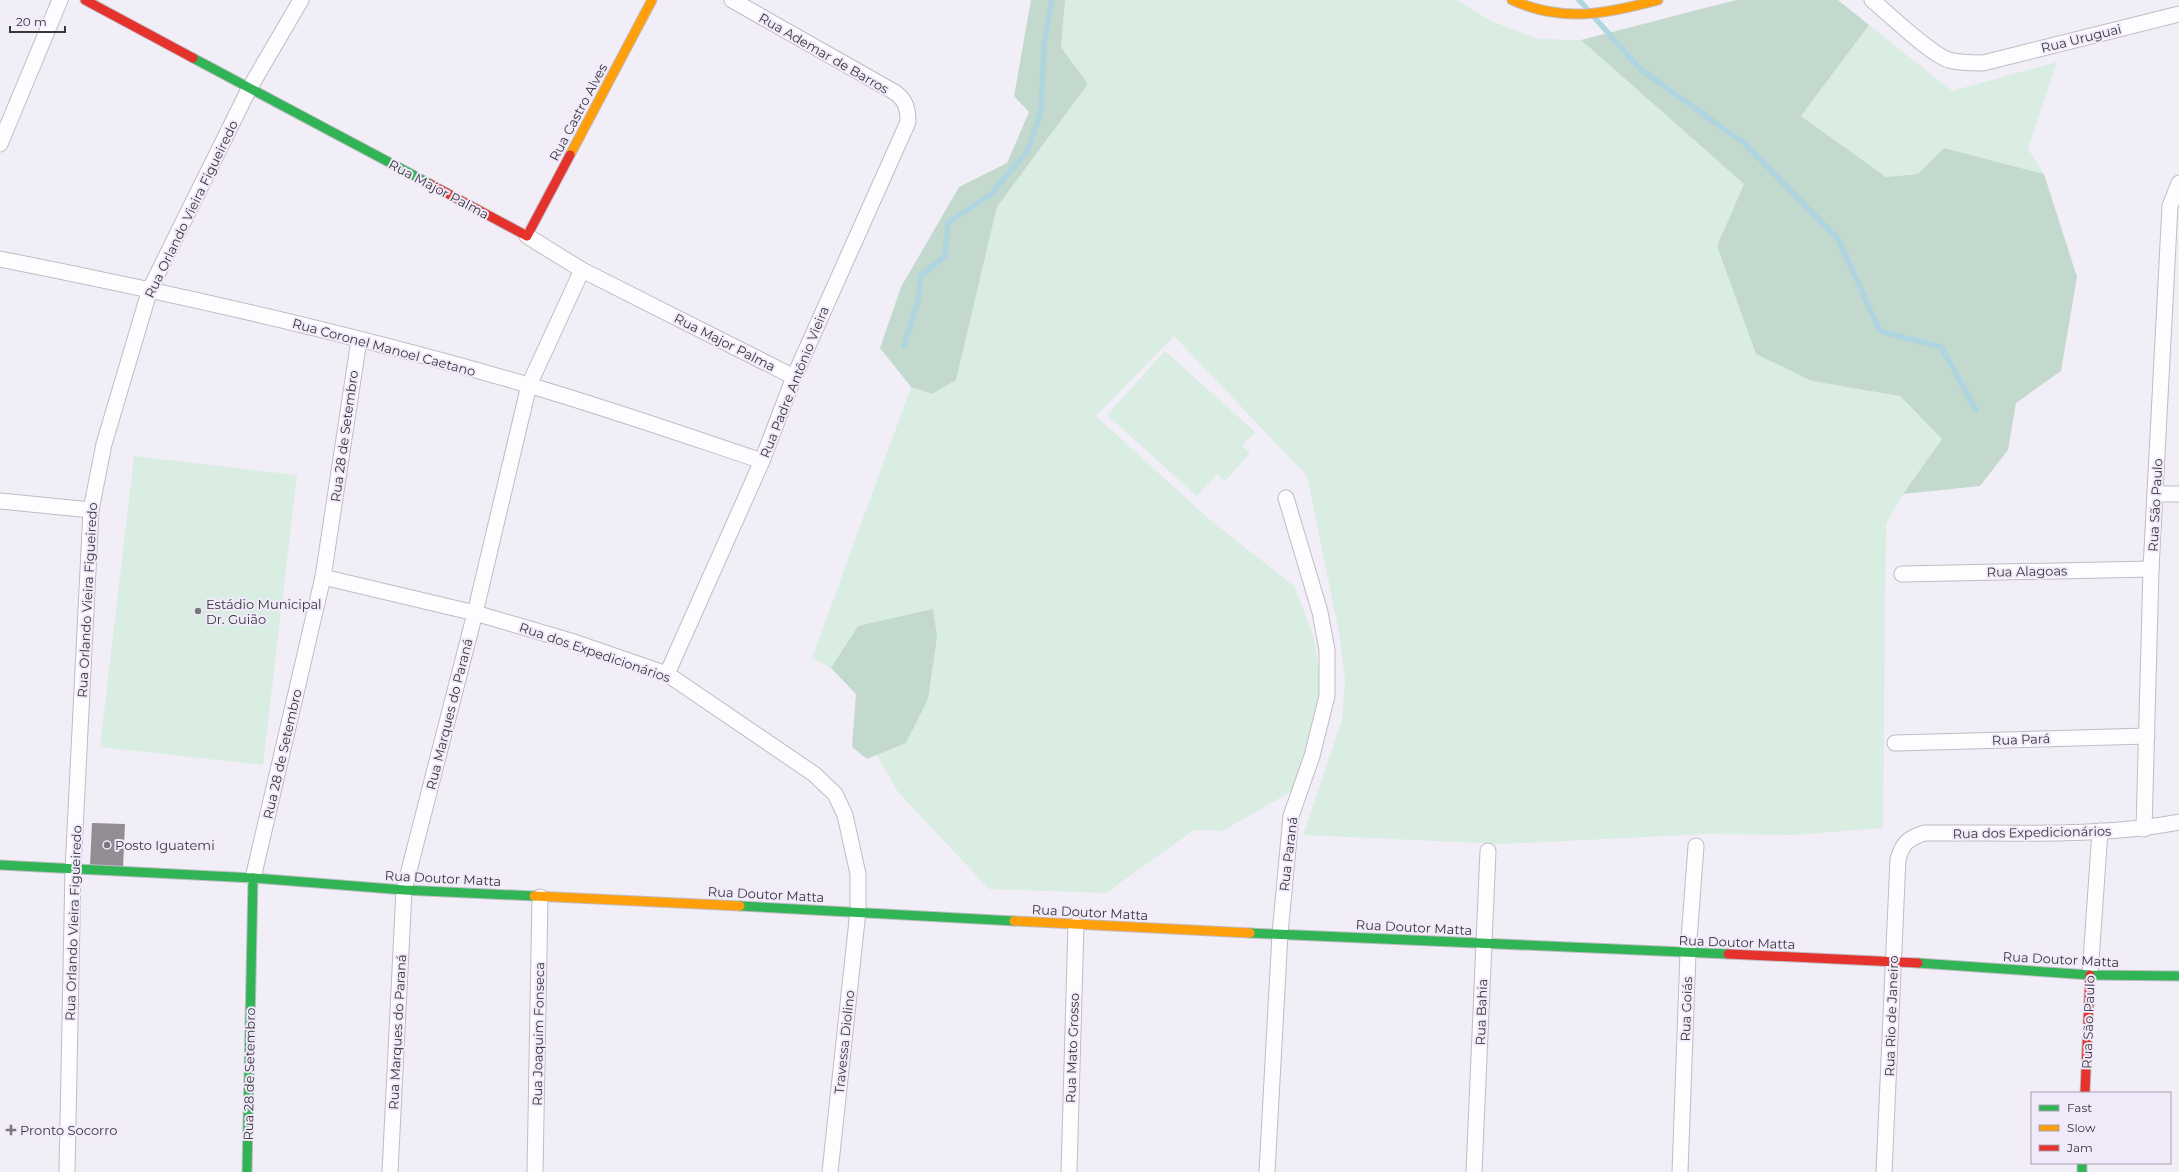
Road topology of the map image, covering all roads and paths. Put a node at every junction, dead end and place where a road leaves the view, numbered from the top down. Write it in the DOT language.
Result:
graph roads {
  1 [pos="60,0"];
  2 [pos="85,0"];
  3 [pos="301,0"];
  4 [pos="652,0"];
  5 [pos="732,0"];
  6 [pos="1512,0"];
  7 [pos="1658,0"];
  8 [pos="1872,0"];
  9 [pos="2179,14"];
  10 [pos="249,89"];
  11 [pos="896,93"];
  12 [pos="0,144"];
  13 [pos="2179,183"];
  14 [pos="2175,207"];
  15 [pos="527,236"];
  16 [pos="0,259"];
  17 [pos="582,270"];
  18 [pos="150,289"];
  19 [pos="359,340"];
  20 [pos="794,377"];
  21 [pos="529,385"];
  22 [pos="762,461"];
  23 [pos="2155,494"];
  24 [pos="2179,494"];
  25 [pos="1286,498"];
  26 [pos="0,501"];
  27 [pos="91,510"];
  28 [pos="2151,569"];
  29 [pos="1902,574"];
  30 [pos="323,577"];
  31 [pos="475,613"];
  32 [pos="667,674"];
  33 [pos="2147,736"];
  34 [pos="1895,743"];
  35 [pos="2179,822"];
  36 [pos="2144,829"];
  37 [pos="2100,832"];
  38 [pos="1696,846"];
  39 [pos="1488,851"];
  40 [pos="1898,859"];
  41 [pos="0,865"];
  42 [pos="73,870"];
  43 [pos="253,878"];
  44 [pos="404,890"];
  45 [pos="540,897"];
  46 [pos="858,911"];
  47 [pos="1076,925"];
  48 [pos="1280,934"];
  49 [pos="1484,944"];
  50 [pos="1688,953"];
  51 [pos="1893,961"];
  52 [pos="2090,975"];
  53 [pos="2179,976"];
  54 [pos="2085,1092"];
  55 [pos="67,1172"];
  56 [pos="247,1172"];
  57 [pos="390,1172"];
  58 [pos="536,1172"];
  59 [pos="830,1172"];
  60 [pos="1069,1172"];
  61 [pos="1266,1172"];
  62 [pos="1474,1172"];
  63 [pos="1680,1172"];
  64 [pos="1884,1172"];
  1 -- 12 [label="street"];
  2 -- 10 [label="street, Rua Major Palma"];
  3 -- 10 [label="street, Rua Orlando Vieira Figueiredo"];
  4 -- 15 [label="street, Rua Castro Alves"];
  5 -- 11 [label="street, Rua Ademar de Barros"];
  6 -- 7 [label="street"];
  8 -- 9 [label="street, Rua Uruguai"];
  10 -- 15 [label="street, Rua Major Palma"];
  10 -- 18 [label="street, Rua Orlando Vieira Figueiredo"];
  11 -- 20 [label="street, Rua Padre Antônio Vieira"];
  13 -- 14 [label="street, Rua São Paulo"];
  14 -- 23 [label="street, Rua São Paulo"];
  15 -- 17 [label="street, Rua Major Palma"];
  16 -- 18 [label="street, Rua Coronel Manoel Caetano"];
  17 -- 20 [label="street, Rua Major Palma"];
  17 -- 21 [label="street, Rua Marques do Paraná"];
  18 -- 19 [label="street, Rua Coronel Manoel Caetano"];
  18 -- 27 [label="street, Rua Orlando Vieira Figueiredo"];
  19 -- 21 [label="street, Rua Coronel Manoel Caetano"];
  19 -- 30 [label="street, Rua 28 de Setembro"];
  20 -- 22 [label="street, Rua Padre Antônio Vieira"];
  21 -- 22 [label="street, Rua Coronel Manoel Caetano"];
  21 -- 31 [label="street, Rua Marques do Paraná"];
  22 -- 32 [label="street, Rua Padre Antônio Vieira"];
  23 -- 24 [label="street"];
  23 -- 28 [label="street, Rua São Paulo"];
  25 -- 48 [label="street, Rua Paraná"];
  26 -- 27 [label="street"];
  27 -- 42 [label="street, Rua Orlando Vieira Figueiredo"];
  28 -- 29 [label="street, Rua Alagoas"];
  28 -- 33 [label="street, Rua São Paulo"];
  30 -- 31 [label="street, Rua dos Expedicionários"];
  30 -- 43 [label="street, Rua 28 de Setembro"];
  31 -- 32 [label="street, Rua dos Expedicionários"];
  31 -- 44 [label="street, Rua Marques do Paraná"];
  32 -- 46 [label="street, Rua dos Expedicionários"];
  33 -- 34 [label="street, Rua Pará"];
  33 -- 36 [label="street, Rua São Paulo"];
  35 -- 36 [label="street, Rua dos Expedicionários"];
  36 -- 37 [label="street, Rua dos Expedicionários"];
  37 -- 40 [label="street, Rua dos Expedicionários"];
  37 -- 52 [label="street, Rua São Paulo"];
  38 -- 50 [label="street, Rua Goiás"];
  39 -- 49 [label="street, Rua Bahia"];
  40 -- 51 [label="street, Rua Rio de Janeiro"];
  41 -- 42 [label="street, Rua Doutor Matta"];
  42 -- 43 [label="street, Rua Doutor Matta"];
  42 -- 55 [label="street, Rua Orlando Vieira Figueiredo"];
  43 -- 44 [label="street, Rua Doutor Matta"];
  43 -- 56 [label="street, Rua 28 de Setembro"];
  44 -- 45 [label="street, Rua Doutor Matta"];
  44 -- 57 [label="street, Rua Marques do Paraná"];
  45 -- 46 [label="street, Rua Doutor Matta"];
  45 -- 58 [label="street, Rua Joaquim Fonseca"];
  46 -- 47 [label="street, Rua Doutor Matta"];
  46 -- 59 [label="street, Travessa Diolino"];
  47 -- 48 [label="street, Rua Doutor Matta"];
  47 -- 60 [label="street, Rua Mato Grosso"];
  48 -- 49 [label="street, Rua Doutor Matta"];
  48 -- 61 [label="street, Rua Paraná"];
  49 -- 50 [label="street, Rua Doutor Matta"];
  49 -- 62 [label="street, Rua Bahia"];
  50 -- 51 [label="street, Rua Doutor Matta"];
  50 -- 63 [label="street, Rua Goiás"];
  51 -- 52 [label="street, Rua Doutor Matta"];
  51 -- 64 [label="street, Rua Rio de Janeiro"];
  52 -- 53 [label="street, Rua Doutor Matta"];
  52 -- 54 [label="street, Rua São Paulo"];
}
